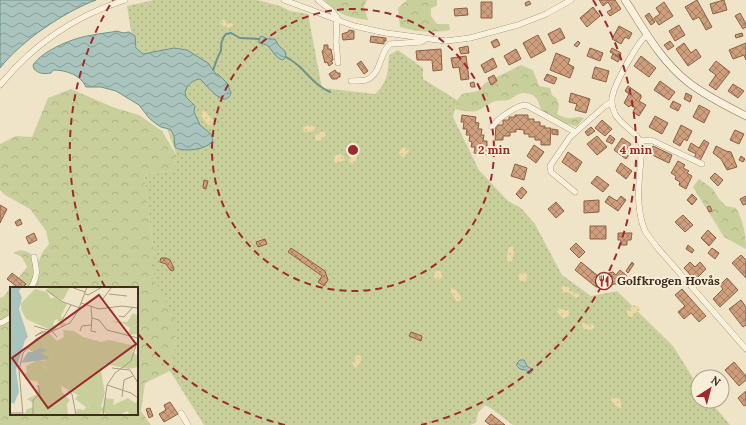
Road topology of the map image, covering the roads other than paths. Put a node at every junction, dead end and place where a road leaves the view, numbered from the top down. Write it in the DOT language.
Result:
graph roads {
  1 [pos="124,0"];
  2 [pos="284,0"];
  3 [pos="318,0"];
  4 [pos="570,0"];
  5 [pos="625,0"];
  6 [pos="337,19"];
  7 [pos="647,35"];
  8 [pos="426,39"];
  9 [pos="338,63"];
  10 [pos="351,81"];
  11 [pos="0,85"];
  12 [pos="612,102"];
  13 [pos="746,116"];
  14 [pos="492,127"];
  15 [pos="575,132"];
  16 [pos="641,141"];
  17 [pos="702,164"];
  18 [pos="575,192"];
  19 [pos="34,257"];
  20 [pos="32,287"];
  21 [pos="10,318"];
  22 [pos="0,323"];
  23 [pos="746,349"];
  24 [pos="181,413"];
  25 [pos="188,425"];
  1 -- 11 [label="street"];
  2 -- 6 [label="street"];
  3 -- 6 [label="street"];
  4 -- 8 [label="street"];
  5 -- 7 [label="street"];
  6 -- 8 [label="street"];
  6 -- 9 [label="street"];
  7 -- 12 [label="street"];
  7 -- 13 [label="street"];
  8 -- 10 [label="street"];
  12 -- 15 [label="street"];
  12 -- 16 [label="street"];
  14 -- 15 [label="street"];
  15 -- 18 [label="street"];
  16 -- 17 [label="street"];
  16 -- 23 [label="street"];
  19 -- 20 [label="street"];
  21 -- 22 [label="street"];
  24 -- 25 [label="street"];
}
